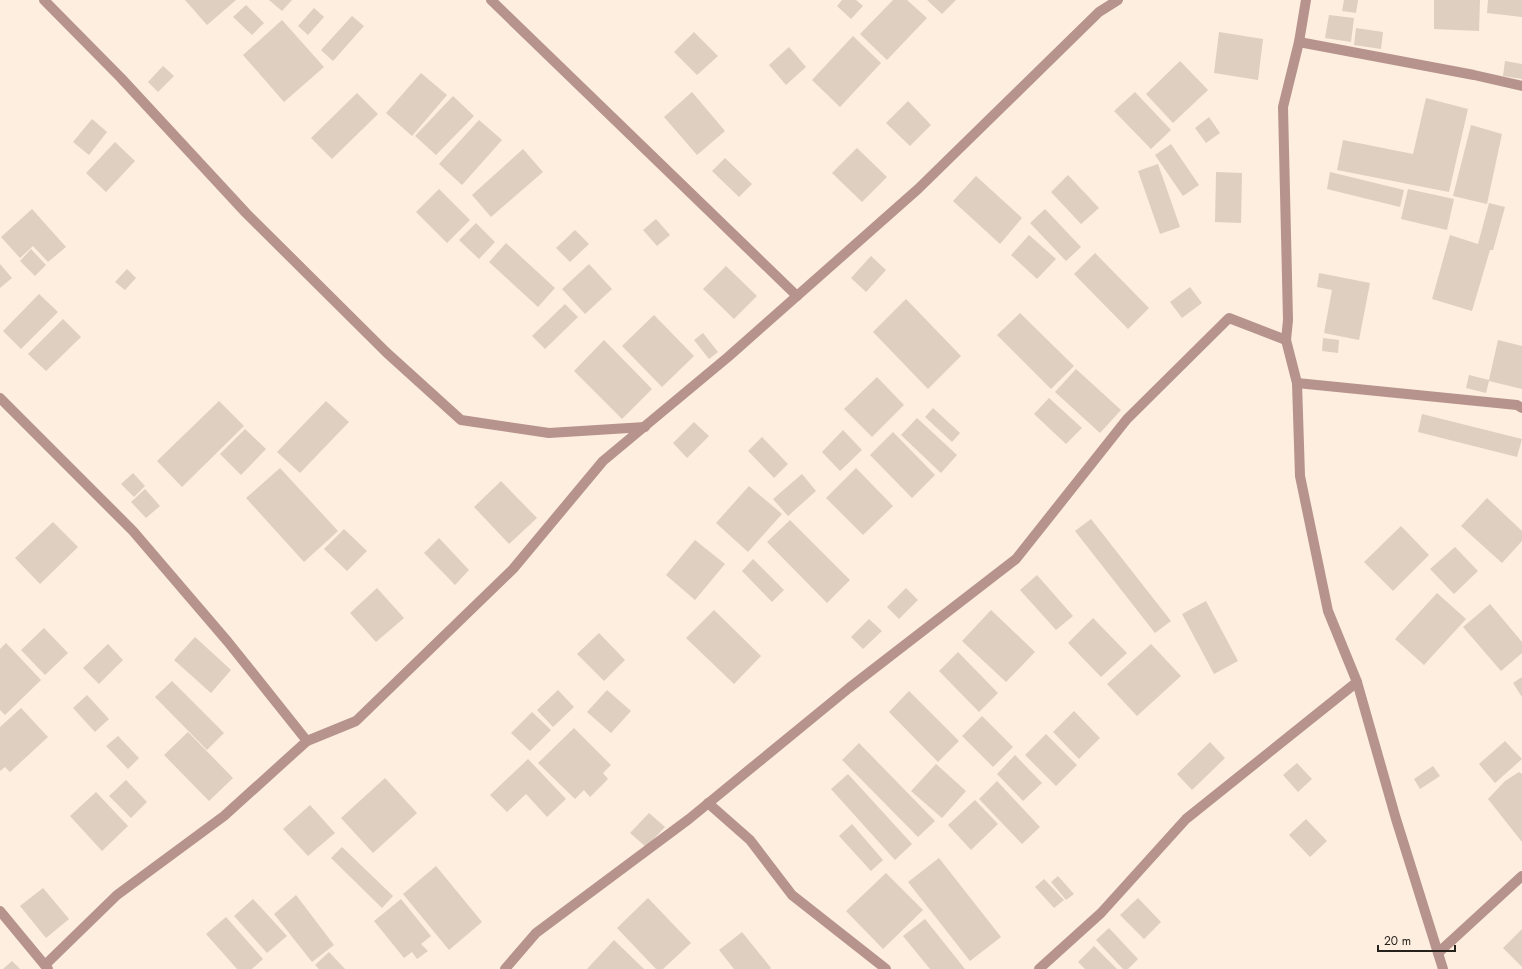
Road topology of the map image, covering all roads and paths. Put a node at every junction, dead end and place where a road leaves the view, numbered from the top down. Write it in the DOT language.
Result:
graph roads {
  1 [pos="44,0"];
  2 [pos="491,0"];
  3 [pos="1118,0"];
  4 [pos="1306,0"];
  5 [pos="1299,42"];
  6 [pos="1522,86"];
  7 [pos="797,296"];
  8 [pos="1286,340"];
  9 [pos="1298,383"];
  10 [pos="0,398"];
  11 [pos="1522,408"];
  12 [pos="645,427"];
  13 [pos="1358,682"];
  14 [pos="307,741"];
  15 [pos="708,803"];
  16 [pos="1522,876"];
  17 [pos="0,911"];
  18 [pos="1438,952"];
  19 [pos="46,967"];
  20 [pos="505,969"];
  21 [pos="886,969"];
  22 [pos="1039,969"];
  23 [pos="1443,969"];
  1 -- 12 [label="street"];
  2 -- 7 [label="street"];
  3 -- 7 [label="street"];
  4 -- 5 [label="street"];
  5 -- 6 [label="street"];
  5 -- 8 [label="street"];
  7 -- 12 [label="street"];
  8 -- 9 [label="street"];
  8 -- 15 [label="street"];
  9 -- 11 [label="street"];
  9 -- 13 [label="street"];
  10 -- 14 [label="street"];
  12 -- 14 [label="street"];
  13 -- 18 [label="street"];
  13 -- 22 [label="street"];
  14 -- 19 [label="street"];
  15 -- 20 [label="street"];
  15 -- 21 [label="street"];
  16 -- 18 [label="street"];
  17 -- 19 [label="street"];
  18 -- 23 [label="street"];
}
